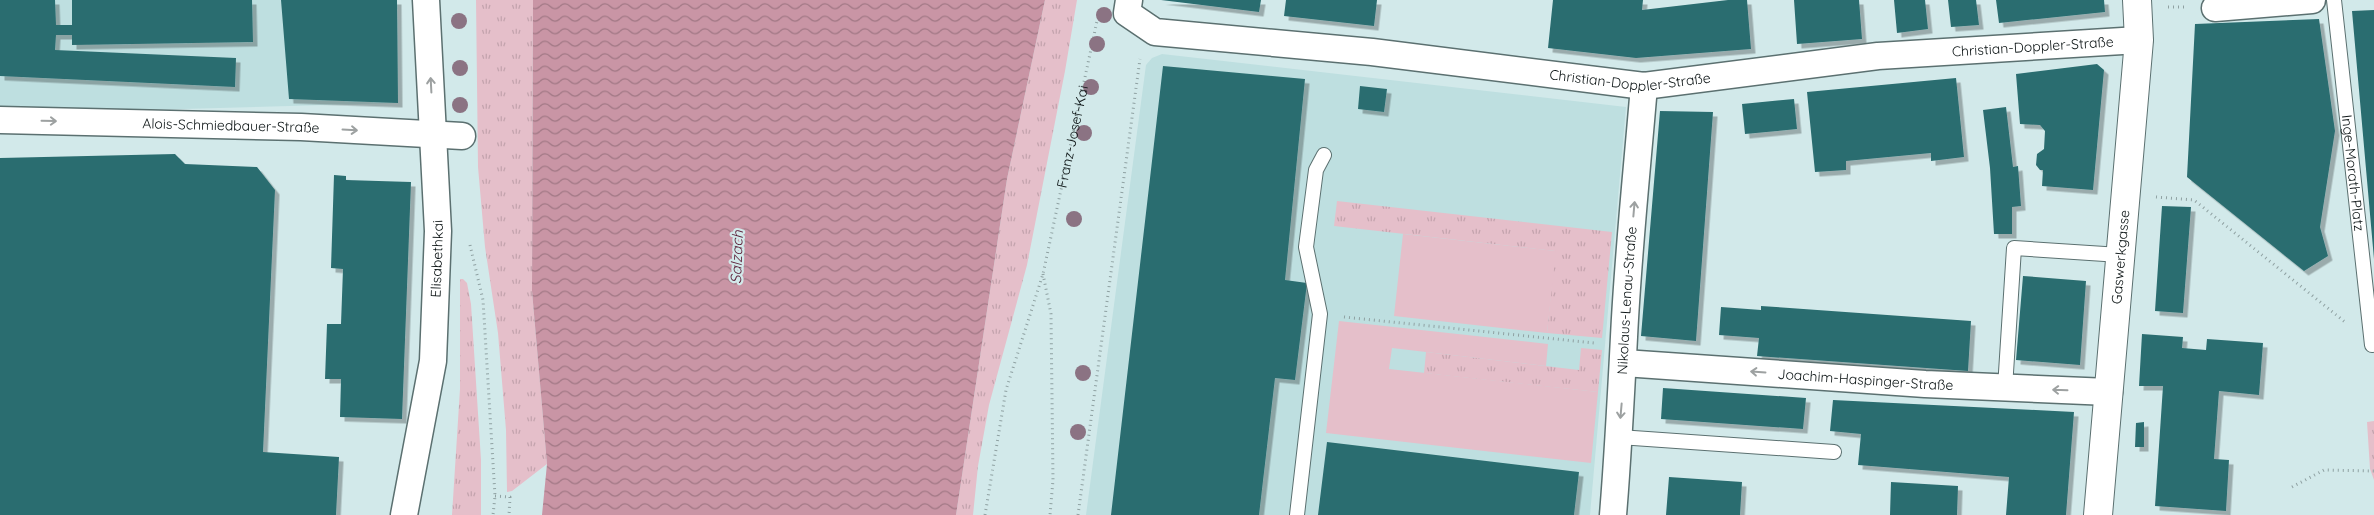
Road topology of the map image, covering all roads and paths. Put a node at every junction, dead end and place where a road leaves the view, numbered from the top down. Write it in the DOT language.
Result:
graph roads {
  1 [pos="426,0"];
  2 [pos="2137,0"];
  3 [pos="2312,0"];
  4 [pos="2334,0"];
  5 [pos="1128,7"];
  6 [pos="2215,8"];
  7 [pos="1098,16"];
  8 [pos="2139,40"];
  9 [pos="1140,56"];
  10 [pos="1644,86"];
  11 [pos="0,120"];
  12 [pos="434,134"];
  13 [pos="462,136"];
  14 [pos="1324,155"];
  15 [pos="2148,197"];
  16 [pos="470,244"];
  17 [pos="2120,255"];
  18 [pos="1043,274"];
  19 [pos="1320,314"];
  20 [pos="2347,324"];
  21 [pos="1602,344"];
  22 [pos="2372,345"];
  23 [pos="1624,363"];
  24 [pos="2005,388"];
  25 [pos="2109,392"];
  26 [pos="1619,437"];
  27 [pos="1834,452"];
  28 [pos="2374,471"];
  29 [pos="2292,487"];
  30 [pos="495,496"];
  31 [pos="404,515"];
  32 [pos="493,515"];
  33 [pos="510,515"];
  34 [pos="985,515"];
  35 [pos="1050,515"];
  36 [pos="1078,515"];
  37 [pos="1297,515"];
  38 [pos="1613,515"];
  39 [pos="2098,515"];
  12 -- 1 [label="street, Elisabethkai, one-way"];
  2 -- 8 [label="street, Gaswerkgasse"];
  3 -- 6 [label="street"];
  4 -- 22 [label="lane, Inge-Morath-Platz"];
  5 -- 10 [label="street, Christian-Doppler-Straße"];
  7 -- 18 [label="path, Franz-Josef-Kai"];
  8 -- 10 [label="street, Christian-Doppler-Straße"];
  8 -- 17 [label="street, Gaswerkgasse"];
  9 -- 36 [label="path"];
  23 -- 10 [label="street, Nikolaus-Lenau-Straße, one-way"];
  11 -- 12 [label="street, Alois-Schmiedbauer-Straße, one-way"];
  12 -- 13 [label="street, Alois-Schmiedbauer-Straße"];
  12 -- 31 [label="street, Elisabethkai"];
  14 -- 19 [label="lane"];
  15 -- 20 [label="path"];
  16 -- 30 [label="path"];
  17 -- 24 [label="lane"];
  17 -- 25 [label="street, Gaswerkgasse"];
  18 -- 34 [label="path, Franz-Josef-Kai"];
  18 -- 35 [label="path, Franz-Josef-Kai"];
  19 -- 21 [label="path"];
  19 -- 37 [label="lane"];
  24 -- 23 [label="street, Joachim-Haspinger-Straße, one-way"];
  23 -- 26 [label="street, Nikolaus-Lenau-Straße, one-way"];
  25 -- 24 [label="street, Joachim-Haspinger-Straße, one-way"];
  25 -- 39 [label="street, Gaswerkgasse"];
  26 -- 27 [label="lane"];
  26 -- 38 [label="street, Nikolaus-Lenau-Straße"];
  28 -- 29 [label="path"];
  30 -- 32 [label="path"];
  30 -- 33 [label="path"];
}
